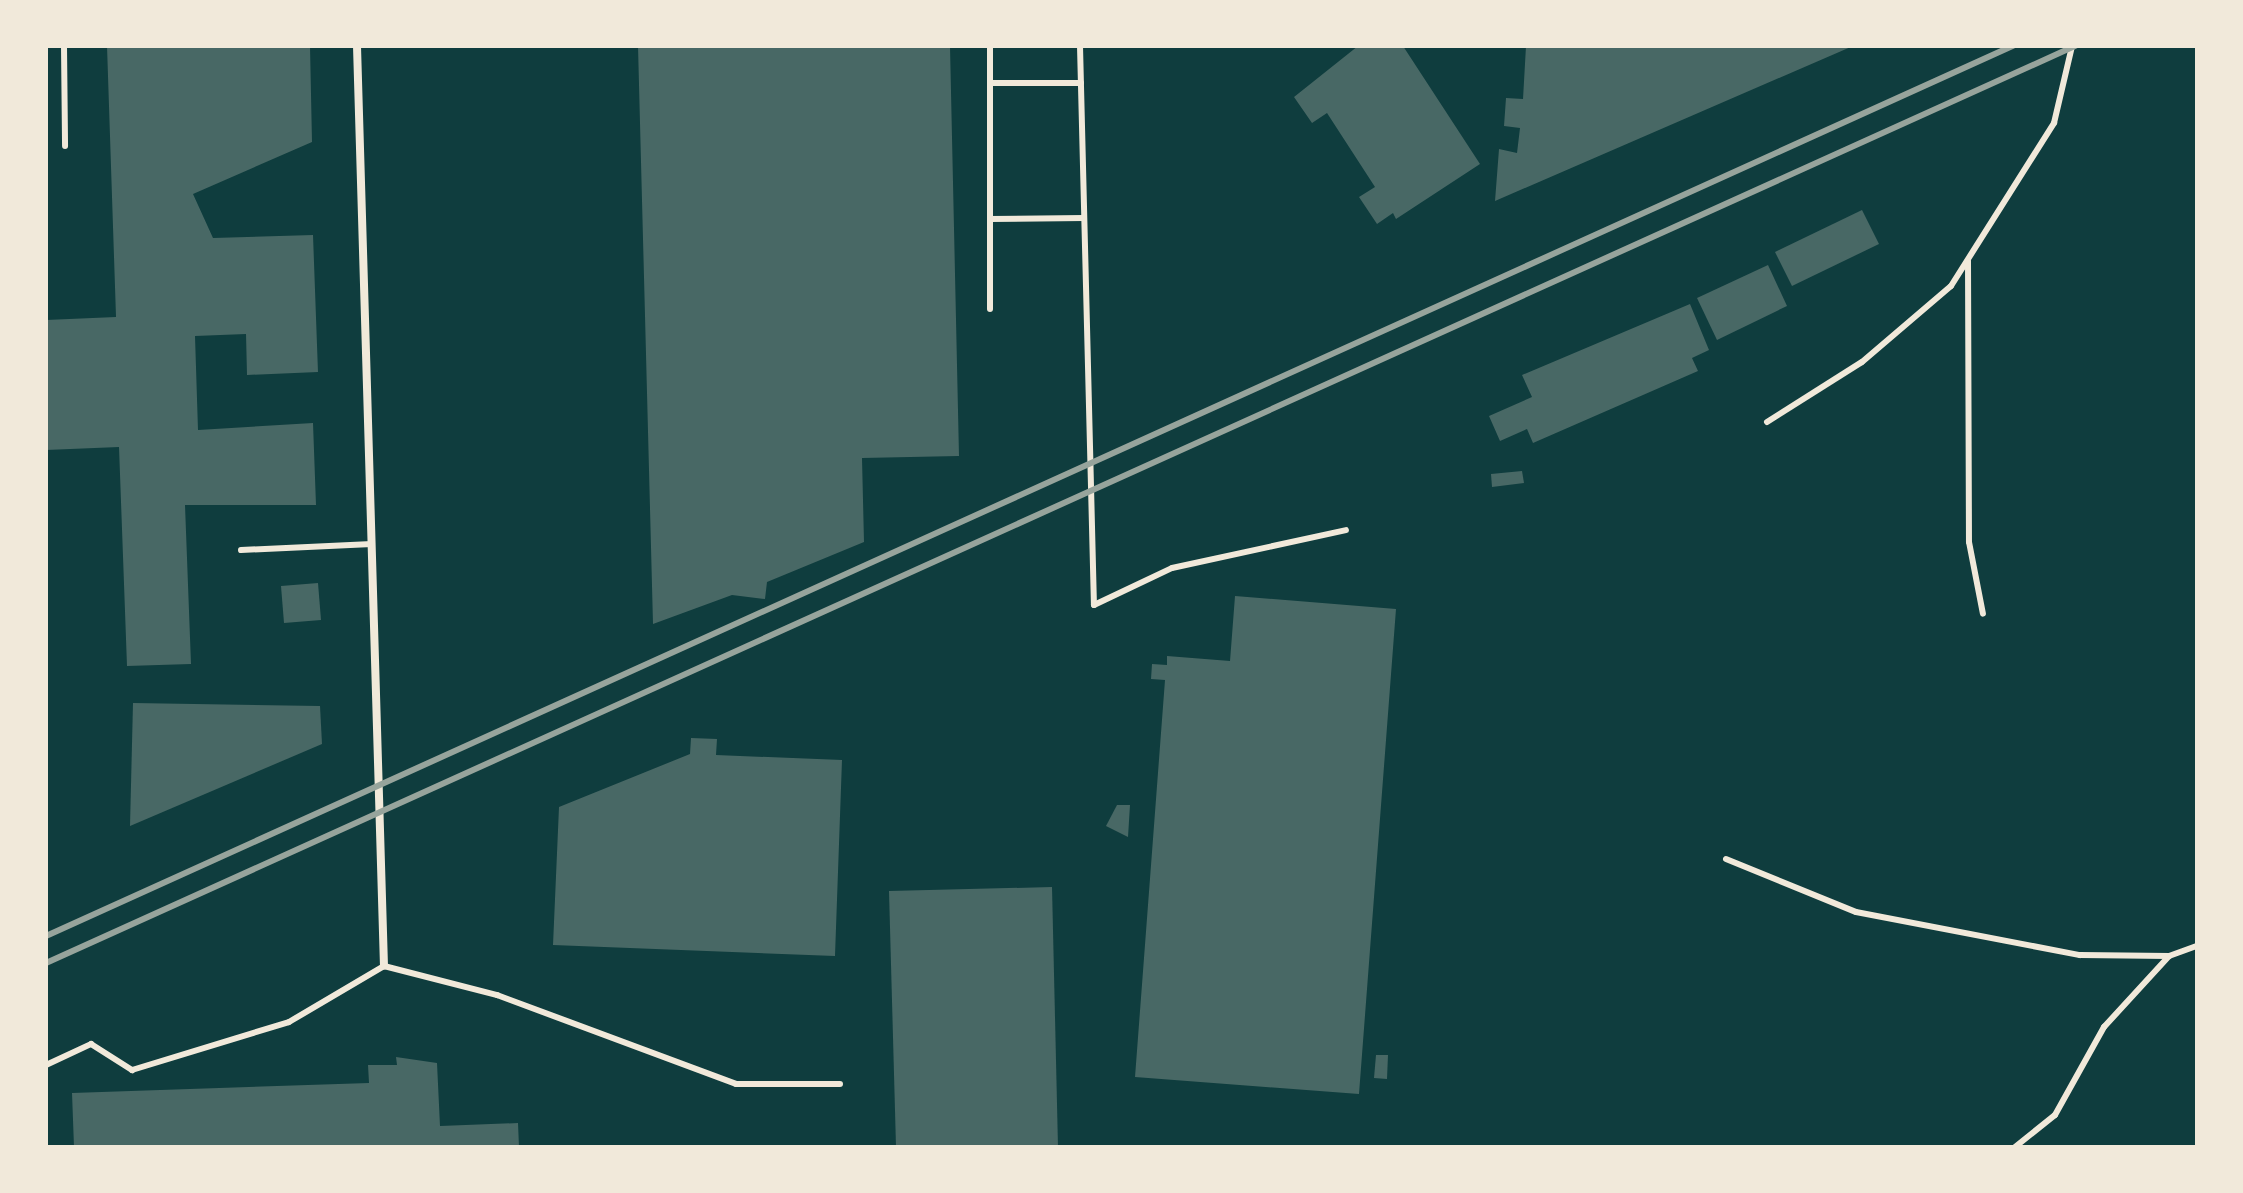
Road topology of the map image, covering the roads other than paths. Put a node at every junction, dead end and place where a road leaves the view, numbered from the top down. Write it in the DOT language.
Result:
graph roads {
  1 [pos="64,46"];
  2 [pos="357,46"];
  3 [pos="990,46"];
  4 [pos="1080,46"];
  5 [pos="2072,46"];
  6 [pos="990,83"];
  7 [pos="1081,83"];
  8 [pos="65,146"];
  9 [pos="1084,218"];
  10 [pos="990,219"];
  11 [pos="1968,261"];
  12 [pos="990,309"];
  13 [pos="1767,422"];
  14 [pos="1346,530"];
  15 [pos="372,544"];
  16 [pos="241,550"];
  17 [pos="1983,614"];
  18 [pos="1726,859"];
  19 [pos="2197,946"];
  20 [pos="2169,956"];
  21 [pos="384,966"];
  22 [pos="46,1065"];
  23 [pos="840,1084"];
  24 [pos="2015,1147"];
  1 -- 8 [label="lane"];
  2 -- 15 [label="street"];
  3 -- 6 [label="lane"];
  4 -- 7 [label="lane"];
  5 -- 11 [label="lane"];
  6 -- 7 [label="lane"];
  6 -- 10 [label="lane"];
  7 -- 9 [label="lane"];
  9 -- 10 [label="lane"];
  9 -- 14 [label="lane"];
  10 -- 12 [label="lane"];
  11 -- 13 [label="lane"];
  11 -- 17 [label="lane"];
  15 -- 16 [label="lane"];
  15 -- 21 [label="street"];
  18 -- 20 [label="lane"];
  19 -- 20 [label="lane"];
  20 -- 24 [label="lane"];
  21 -- 22 [label="lane"];
  21 -- 23 [label="lane"];
}
